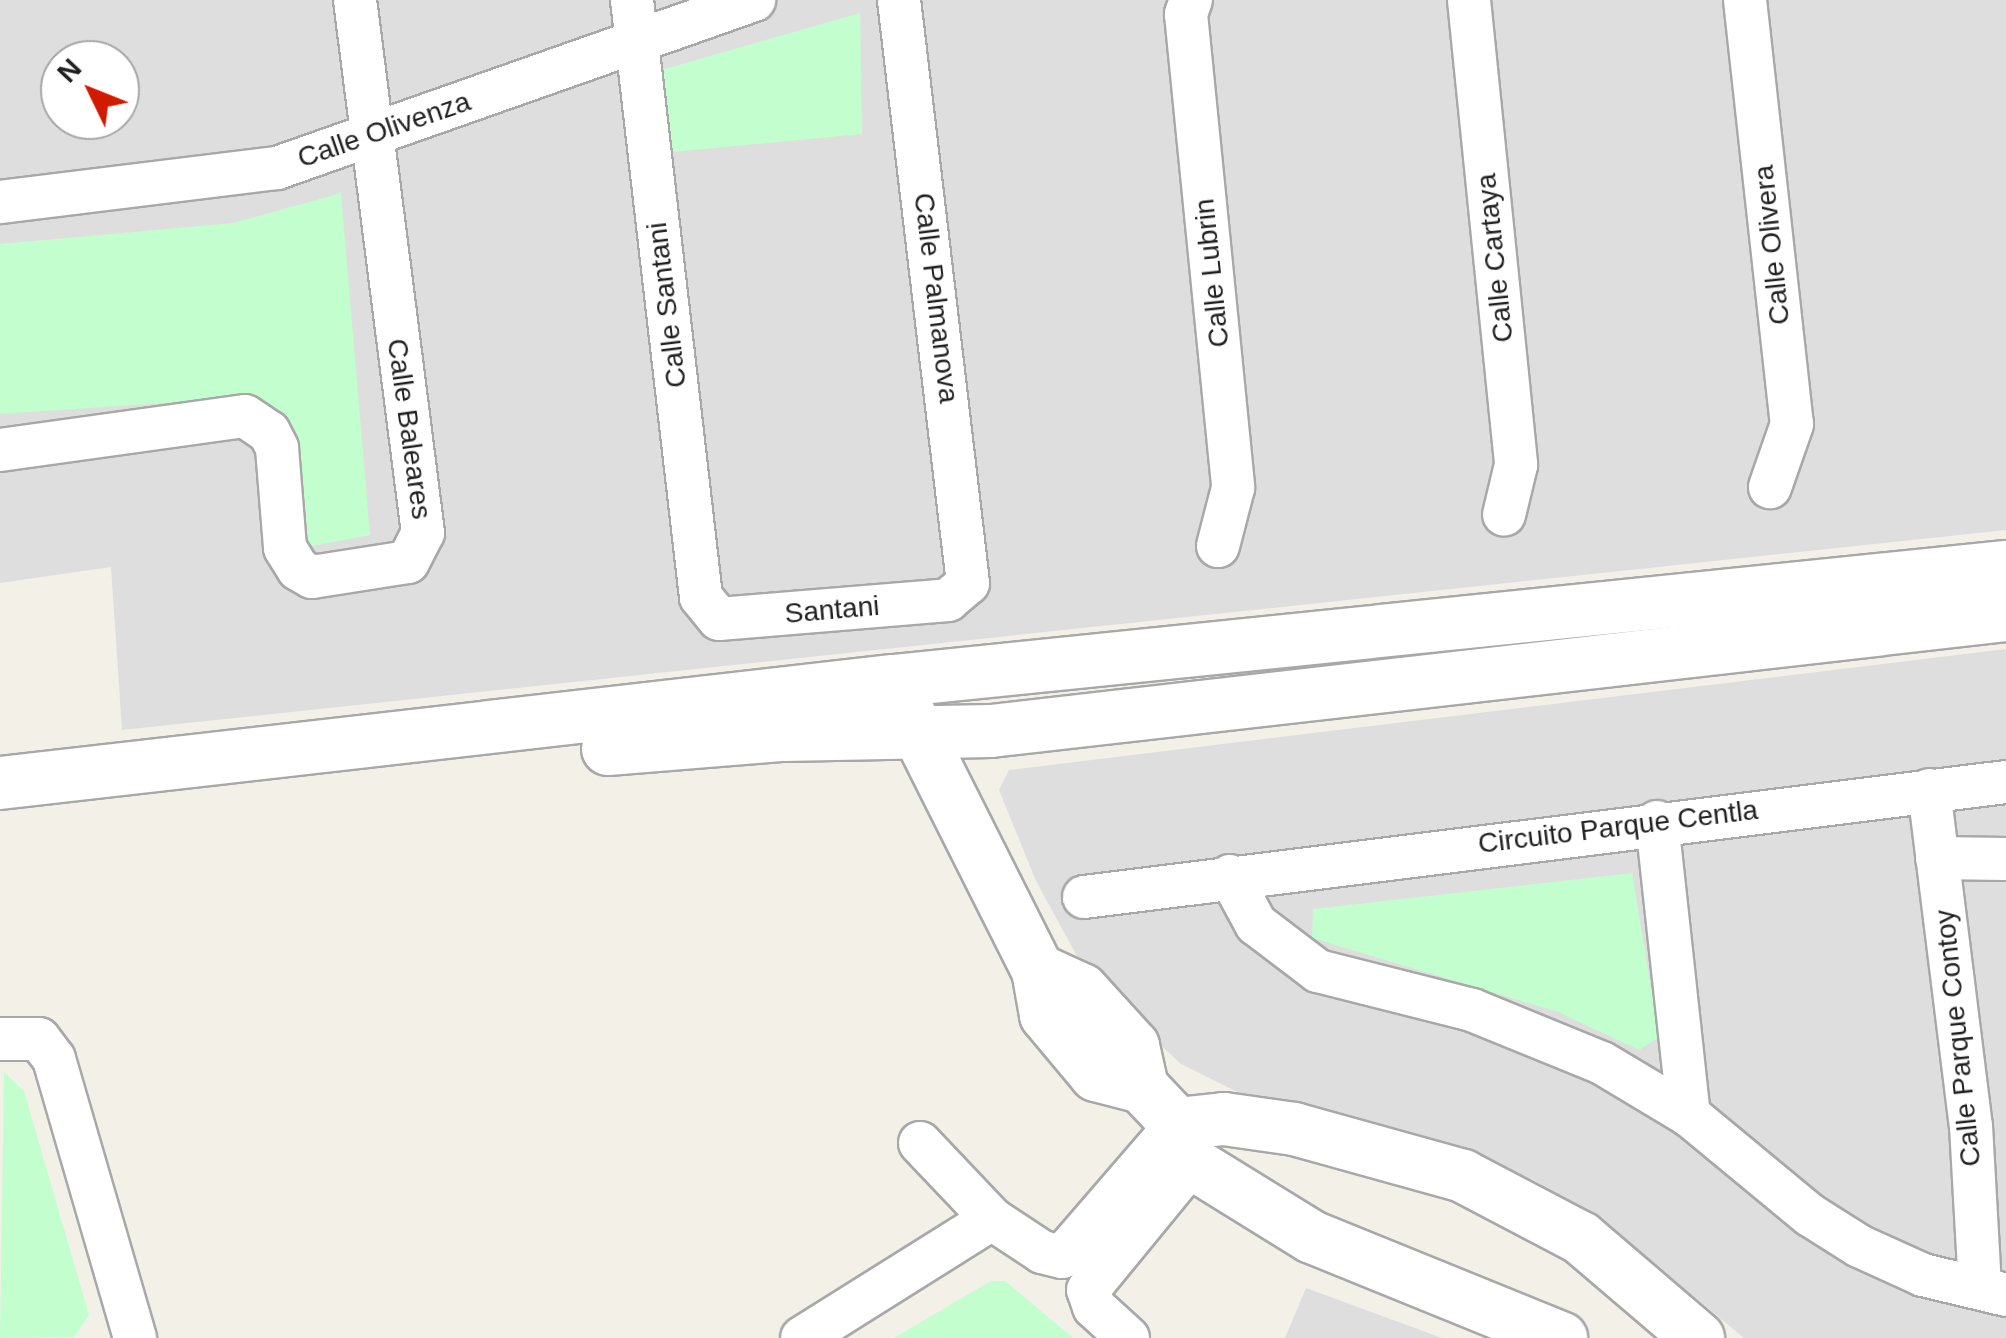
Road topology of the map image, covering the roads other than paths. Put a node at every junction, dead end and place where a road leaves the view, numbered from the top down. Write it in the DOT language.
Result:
graph roads {
  1 [pos="355,0"];
  2 [pos="754,0"];
  3 [pos="898,0"];
  4 [pos="1191,0"];
  5 [pos="1469,0"];
  6 [pos="1745,0"];
  7 [pos="635,21"];
  8 [pos="370,135"];
  9 [pos="0,202"];
  10 [pos="0,450"];
  11 [pos="1770,487"];
  12 [pos="1504,515"];
  13 [pos="1218,546"];
  14 [pos="2006,566"];
  15 [pos="960,594"];
  16 [pos="706,609"];
  17 [pos="2006,615"];
  18 [pos="893,681"];
  19 [pos="918,735"];
  20 [pos="0,782"];
  21 [pos="2006,782"];
  22 [pos="1928,790"];
  23 [pos="0,817"];
  24 [pos="1657,822"];
  25 [pos="1937,858"];
  26 [pos="2006,859"];
  27 [pos="1230,876"];
  28 [pos="1084,896"];
  29 [pos="0,1040"];
  30 [pos="1689,1115"];
  31 [pos="1988,1128"];
  32 [pos="920,1143"];
  33 [pos="1185,1143"];
  34 [pos="992,1219"];
  35 [pos="1993,1291"];
  36 [pos="808,1336"];
  37 [pos="135,1338"];
  38 [pos="1128,1338"];
  39 [pos="1561,1338"];
  40 [pos="1698,1338"];
  1 -- 8 [label="street, Calle Baleares"];
  2 -- 7 [label="street, Calle Olivenza"];
  3 -- 15 [label="street, Calle Palmanova"];
  4 -- 13 [label="street, Calle Lubrin"];
  5 -- 12 [label="street, Calle Cartaya"];
  6 -- 11 [label="street, Calle Olivera"];
  7 -- 8 [label="street, Calle Olivenza"];
  7 -- 16 [label="street, Calle Santani"];
  8 -- 9 [label="street, Calle Olivenza"];
  8 -- 10 [label="street, Calle Baleares"];
  14 -- 18 [label="street"];
  15 -- 16 [label="street, Santani"];
  17 -- 19 [label="street"];
  18 -- 19 [label="street"];
  18 -- 20 [label="street"];
  19 -- 23 [label="street"];
  19 -- 33 [label="street"];
  21 -- 22 [label="street, Circuito Parque Centla"];
  22 -- 24 [label="street, Circuito Parque Centla"];
  22 -- 25 [label="street, Calle Parque Contoy"];
  24 -- 27 [label="street, Circuito Parque Centla"];
  24 -- 30 [label="street"];
  25 -- 26 [label="street"];
  25 -- 31 [label="street, Calle Parque Contoy"];
  27 -- 28 [label="street, Circuito Parque Centla"];
  27 -- 30 [label="street"];
  29 -- 37 [label="street"];
  30 -- 35 [label="street"];
  31 -- 35 [label="street, Calle Parque Contoy"];
  32 -- 34 [label="street"];
  33 -- 34 [label="street"];
  33 -- 38 [label="street"];
  33 -- 39 [label="street"];
  33 -- 40 [label="street"];
  34 -- 36 [label="street"];
}
